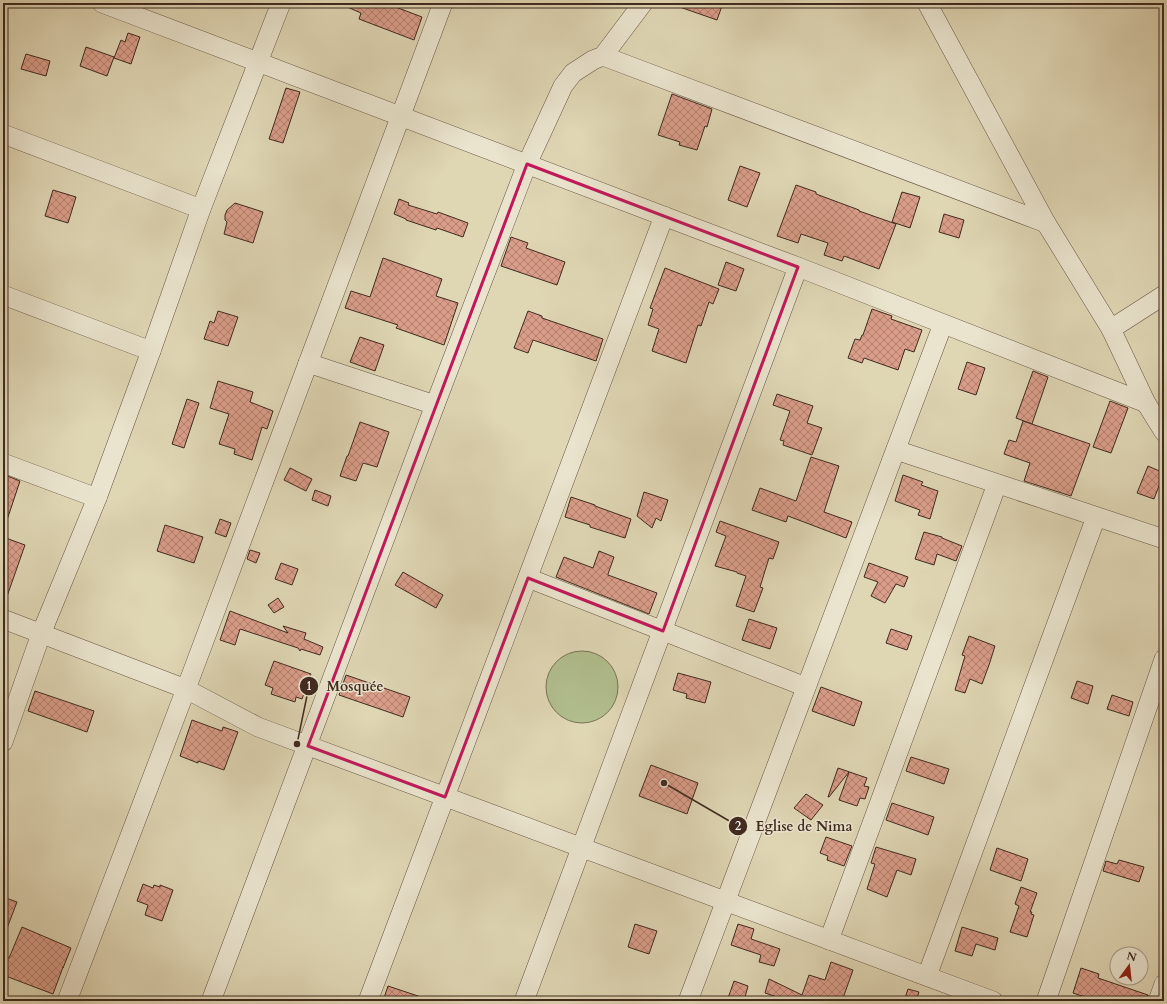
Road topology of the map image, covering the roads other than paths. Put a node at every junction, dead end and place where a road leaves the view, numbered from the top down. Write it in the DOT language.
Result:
graph roads {
  1 [pos="102,3"];
  2 [pos="281,3"];
  3 [pos="443,3"];
  4 [pos="643,3"];
  5 [pos="927,3"];
  6 [pos="603,56"];
  7 [pos="259,62"];
  8 [pos="401,116"];
  9 [pos="3,134"];
  10 [pos="527,164"];
  11 [pos="201,209"];
  12 [pos="664,216"];
  13 [pos="1046,223"];
  14 [pos="798,267"];
  15 [pos="3,295"];
  16 [pos="1164,295"];
  17 [pos="943,324"];
  18 [pos="1111,329"];
  19 [pos="151,351"];
  20 [pos="308,363"];
  21 [pos="1146,403"];
  22 [pos="435,405"];
  23 [pos="1164,432"];
  24 [pos="896,450"];
  25 [pos="3,462"];
  26 [pos="997,484"];
  27 [pos="97,498"];
  28 [pos="1096,517"];
  29 [pos="1164,539"];
  30 [pos="528,578"];
  31 [pos="3,619"];
  32 [pos="662,631"];
  33 [pos="41,634"];
  34 [pos="1164,659"];
  35 [pos="806,687"];
  36 [pos="186,689"];
  37 [pos="3,742"];
  38 [pos="308,746"];
  39 [pos="445,797"];
  40 [pos="581,848"];
  41 [pos="726,901"];
  42 [pos="829,940"];
  43 [pos="927,976"];
  44 [pos="1164,984"];
  45 [pos="67,1001"];
  46 [pos="211,1001"];
  47 [pos="368,1001"];
  48 [pos="524,1001"];
  49 [pos="688,1001"];
  50 [pos="993,1001"];
  51 [pos="1046,1001"];
  52 [pos="1158,1001"];
  1 -- 7 [label="street"];
  2 -- 7 [label="street"];
  3 -- 8 [label="street"];
  4 -- 6 [label="street"];
  5 -- 13 [label="street"];
  6 -- 10 [label="street"];
  6 -- 13 [label="street"];
  7 -- 8 [label="street"];
  7 -- 11 [label="street"];
  8 -- 10 [label="street"];
  8 -- 20 [label="street"];
  9 -- 11 [label="street"];
  10 -- 12 [label="street"];
  10 -- 22 [label="street"];
  11 -- 19 [label="street"];
  12 -- 14 [label="street"];
  12 -- 30 [label="street"];
  13 -- 18 [label="street"];
  14 -- 17 [label="street"];
  14 -- 32 [label="street"];
  15 -- 19 [label="street"];
  16 -- 18 [label="street"];
  17 -- 21 [label="street"];
  17 -- 24 [label="street"];
  18 -- 21 [label="street"];
  19 -- 27 [label="street"];
  20 -- 22 [label="street"];
  20 -- 36 [label="street"];
  21 -- 23 [label="street"];
  22 -- 38 [label="street"];
  24 -- 26 [label="street"];
  24 -- 35 [label="street"];
  25 -- 27 [label="street"];
  26 -- 28 [label="street"];
  26 -- 42 [label="street"];
  27 -- 33 [label="street"];
  28 -- 29 [label="street"];
  28 -- 43 [label="street"];
  30 -- 32 [label="street"];
  30 -- 39 [label="street"];
  31 -- 33 [label="street"];
  32 -- 35 [label="street"];
  32 -- 40 [label="street"];
  33 -- 36 [label="street"];
  33 -- 37 [label="street"];
  34 -- 51 [label="street"];
  35 -- 41 [label="street"];
  36 -- 38 [label="street"];
  36 -- 45 [label="street"];
  38 -- 39 [label="street"];
  38 -- 46 [label="street"];
  39 -- 40 [label="street"];
  39 -- 47 [label="street"];
  40 -- 41 [label="street"];
  40 -- 48 [label="street"];
  41 -- 42 [label="street"];
  41 -- 49 [label="street"];
  42 -- 43 [label="street"];
  43 -- 50 [label="street"];
  44 -- 52 [label="street"];
}
